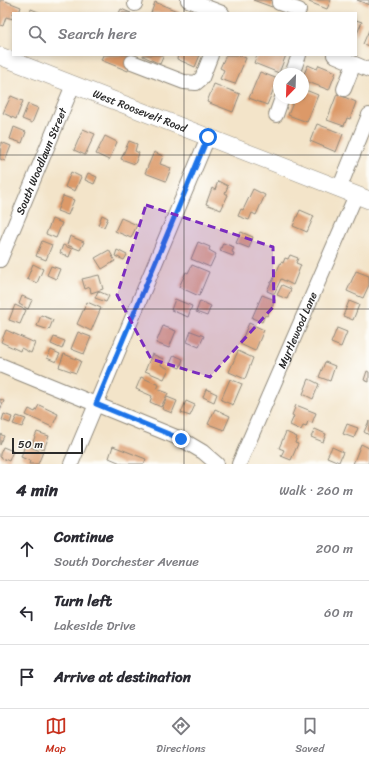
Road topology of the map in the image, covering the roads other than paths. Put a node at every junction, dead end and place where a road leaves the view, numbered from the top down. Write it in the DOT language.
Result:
graph roads {
  1 [pos="197,2"];
  2 [pos="279,3"];
  3 [pos="220,12"];
  4 [pos="301,12"];
  5 [pos="0,56"];
  6 [pos="211,56"];
  7 [pos="299,56"];
  8 [pos="336,56"];
  9 [pos="132,62"];
  10 [pos="354,64"];
  11 [pos="294,68"];
  12 [pos="369,70"];
  13 [pos="73,85"];
  14 [pos="344,89"];
  15 [pos="280,104"];
  16 [pos="276,115"];
  17 [pos="369,115"];
  18 [pos="208,137"];
  19 [pos="339,189"];
  20 [pos="362,198"];
  21 [pos="0,260"];
  22 [pos="0,365"];
  23 [pos="96,404"];
  24 [pos="71,464"];
  25 [pos="217,464"];
  26 [pos="238,464"];
  1 -- 3 [label="street"];
  2 -- 4 [label="street"];
  5 -- 13 [label="main road, West Roosevelt Road"];
  6 -- 9 [label="street"];
  7 -- 11 [label="street"];
  8 -- 10 [label="street"];
  10 -- 12 [label="street"];
  10 -- 14 [label="street"];
  13 -- 18 [label="main road, West Roosevelt Road"];
  13 -- 21 [label="street, South Woodlawn Street"];
  15 -- 16 [label="street"];
  17 -- 19 [label="street"];
  18 -- 19 [label="main road, West Roosevelt Road"];
  18 -- 23 [label="street"];
  19 -- 20 [label="main road, West Roosevelt Road"];
  20 -- 26 [label="street, Myrtlewood Lane"];
  22 -- 23 [label="street"];
  23 -- 24 [label="street"];
  23 -- 25 [label="street"];
}
